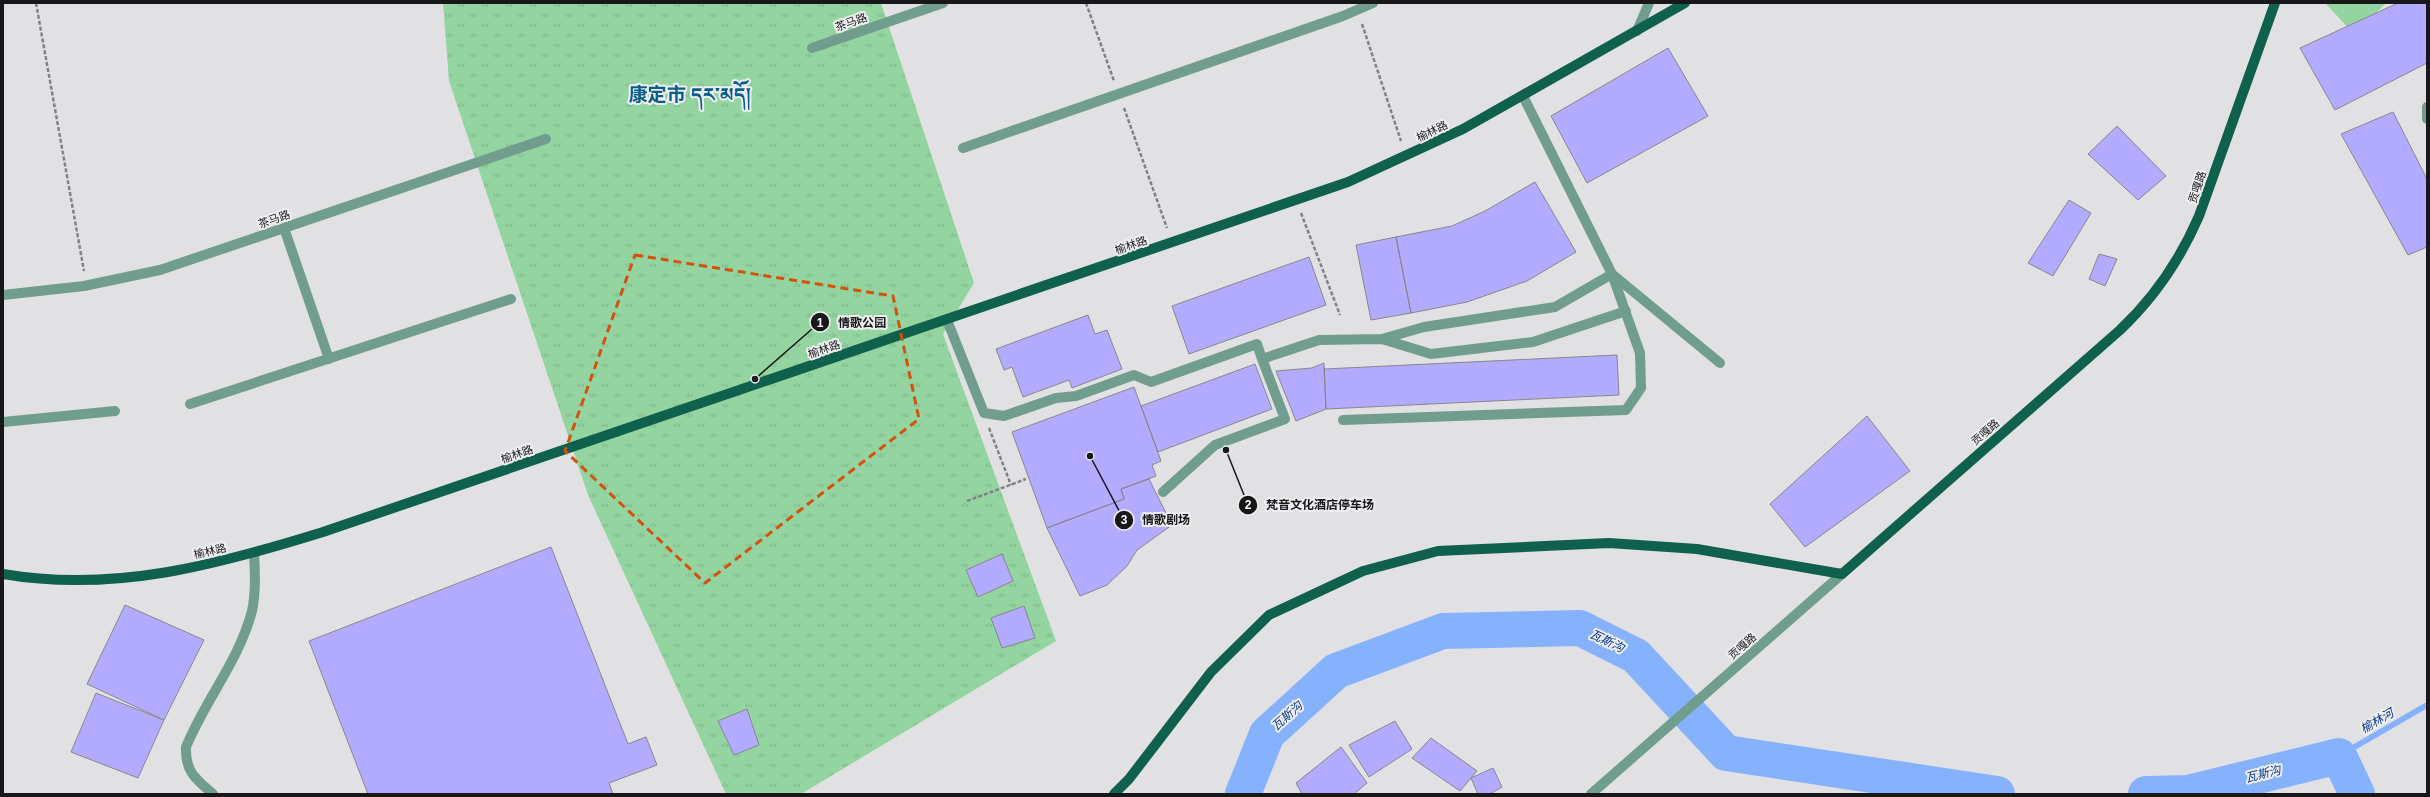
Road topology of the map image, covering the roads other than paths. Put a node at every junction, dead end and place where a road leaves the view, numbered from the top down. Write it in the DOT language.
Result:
graph roads {
  1 [pos="943,3"];
  2 [pos="1373,3"];
  3 [pos="1649,3"];
  4 [pos="1685,3"];
  5 [pos="2275,3"];
  6 [pos="1637,31"];
  7 [pos="812,48"];
  8 [pos="1523,96"];
  9 [pos="2427,107"];
  10 [pos="2427,119"];
  11 [pos="546,138"];
  12 [pos="963,148"];
  13 [pos="284,228"];
  14 [pos="1612,274"];
  15 [pos="3,295"];
  16 [pos="511,299"];
  17 [pos="1626,312"];
  18 [pos="946,320"];
  19 [pos="1382,340"];
  20 [pos="329,359"];
  21 [pos="1262,359"];
  22 [pos="1720,363"];
  23 [pos="190,404"];
  24 [pos="115,410"];
  25 [pos="1343,420"];
  26 [pos="3,422"];
  27 [pos="1163,492"];
  28 [pos="254,553"];
  29 [pos="3,574"];
  30 [pos="1842,574"];
  31 [pos="213,794"];
  32 [pos="1114,794"];
  33 [pos="1591,794"];
  1 -- 7 [label="street, 茶马路"];
  2 -- 12 [label="street"];
  3 -- 6 [label="street"];
  4 -- 6 [label="main road, 榆林路"];
  5 -- 30 [label="main road, 贡嘎路"];
  6 -- 8 [label="main road, 榆林路"];
  8 -- 14 [label="street"];
  8 -- 18 [label="main road, 榆林路"];
  9 -- 10 [label="street"];
  11 -- 13 [label="street, 茶马路"];
  13 -- 15 [label="street, 茶马路"];
  13 -- 20 [label="street"];
  14 -- 17 [label="street"];
  14 -- 19 [label="street"];
  14 -- 22 [label="street"];
  16 -- 20 [label="street"];
  17 -- 19 [label="street"];
  17 -- 25 [label="street"];
  18 -- 21 [label="street"];
  18 -- 28 [label="main road, 榆林路"];
  19 -- 21 [label="street"];
  20 -- 23 [label="street"];
  21 -- 27 [label="street"];
  24 -- 26 [label="street"];
  28 -- 29 [label="main road, 榆林路"];
  28 -- 31 [label="street"];
  30 -- 32 [label="main road"];
  30 -- 33 [label="street, 贡嘎路"];
}
